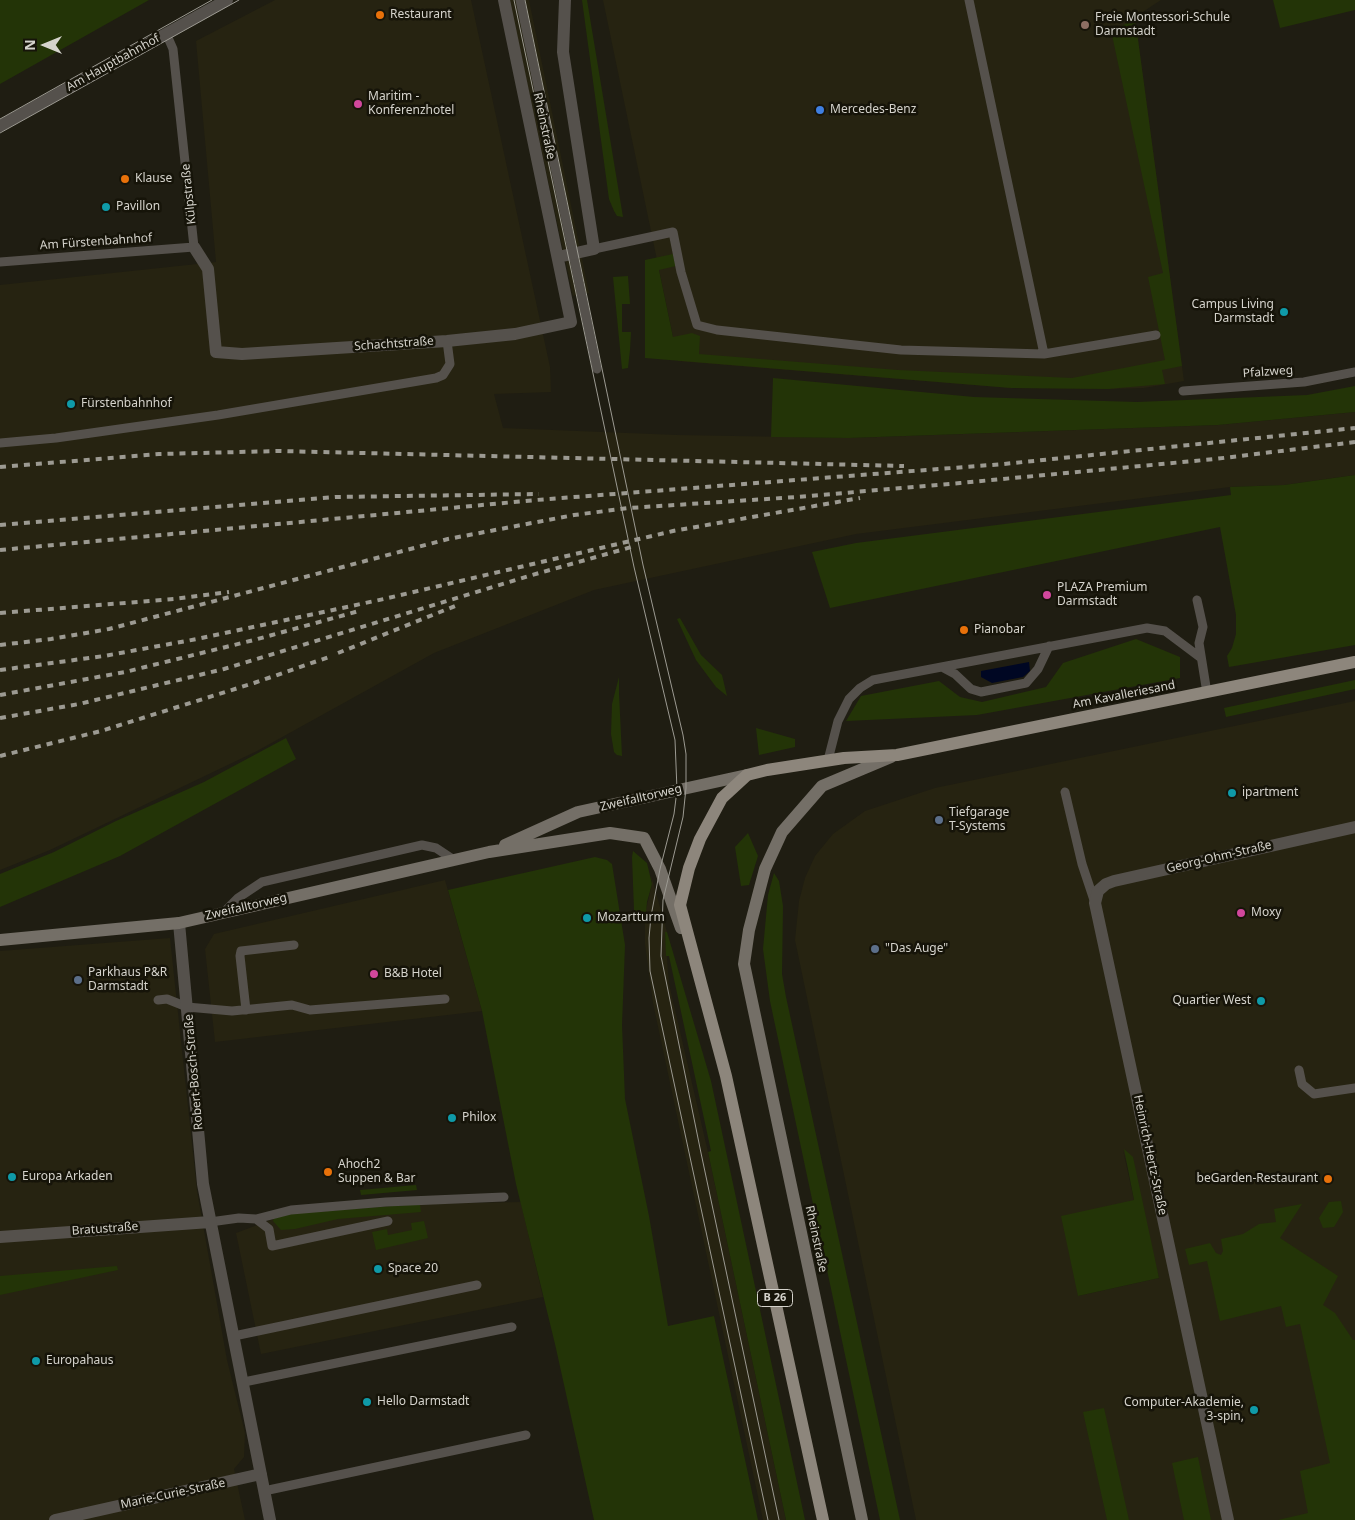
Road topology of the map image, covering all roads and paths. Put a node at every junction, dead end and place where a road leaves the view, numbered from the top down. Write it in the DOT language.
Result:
graph roads {
  1 [pos="227,0"];
  2 [pos="504,0"];
  3 [pos="519,0"];
  4 [pos="565,0"];
  5 [pos="969,0"];
  6 [pos="166,34"];
  7 [pos="0,126"];
  8 [pos="194,247"];
  9 [pos="594,249"];
  10 [pos="573,254"];
  11 [pos="558,257"];
  12 [pos="0,262"];
  13 [pos="571,322"];
  14 [pos="1156,335"];
  15 [pos="447,341"];
  16 [pos="216,352"];
  17 [pos="1044,354"];
  18 [pos="597,369"];
  19 [pos="1355,372"];
  20 [pos="1183,391"];
  21 [pos="0,443"];
  22 [pos="1197,600"];
  23 [pos="1049,646"];
  24 [pos="1201,658"];
  25 [pos="1355,662"];
  26 [pos="942,667"];
  27 [pos="1207,693"];
  28 [pos="897,755"];
  29 [pos="828,760"];
  30 [pos="747,775"];
  31 [pos="711,783"];
  32 [pos="1065,792"];
  33 [pos="1355,827"];
  34 [pos="489,852"];
  35 [pos="454,860"];
  36 [pos="1095,904"];
  37 [pos="223,912"];
  38 [pos="178,923"];
  39 [pos="0,940"];
  40 [pos="294,945"];
  41 [pos="744,964"];
  42 [pos="697,967"];
  43 [pos="444,999"];
  44 [pos="158,1000"];
  45 [pos="187,1007"];
  46 [pos="246,1010"];
  47 [pos="1299,1070"];
  48 [pos="1355,1088"];
  49 [pos="504,1197"];
  50 [pos="256,1218"];
  51 [pos="210,1222"];
  52 [pos="388,1222"];
  53 [pos="0,1237"];
  54 [pos="477,1285"];
  55 [pos="512,1327"];
  56 [pos="234,1336"];
  57 [pos="244,1382"];
  58 [pos="526,1435"];
  59 [pos="261,1474"];
  60 [pos="264,1491"];
  61 [pos="55,1520"];
  62 [pos="270,1520"];
  63 [pos="823,1520"];
  64 [pos="862,1520"];
  65 [pos="1228,1520"];
  1 -- 6 [label="street, Am Hauptbahnhof"];
  2 -- 11 [label="street, Rheinstraße"];
  3 -- 10 [label="lane, Rheinstraße"];
  4 -- 9 [label="street"];
  5 -- 17 [label="lane"];
  6 -- 7 [label="street, Am Hauptbahnhof"];
  6 -- 8 [label="lane, Külpstraße"];
  8 -- 12 [label="lane, Am Fürstenbahnhof"];
  8 -- 16 [label="street, Külpstraße"];
  9 -- 10 [label="street"];
  9 -- 17 [label="lane"];
  10 -- 11 [label="street"];
  10 -- 18 [label="lane, Rheinstraße"];
  11 -- 13 [label="street, Rheinstraße"];
  13 -- 15 [label="street, Schachtstraße"];
  14 -- 17 [label="lane"];
  15 -- 16 [label="street, Schachtstraße"];
  15 -- 21 [label="lane"];
  19 -- 20 [label="lane, Pfalzweg"];
  22 -- 24 [label="lane"];
  23 -- 24 [label="lane"];
  23 -- 26 [label="lane"];
  23 -- 26 [label="lane"];
  24 -- 27 [label="lane"];
  25 -- 27 [label="main road, Am Kavalleriesand"];
  26 -- 29 [label="lane"];
  27 -- 28 [label="main road, Am Kavalleriesand"];
  28 -- 29 [label="main road, Am Kavalleriesand"];
  28 -- 41 [label="street, Am Kavalleriesand"];
  29 -- 30 [label="main road, Am Kavalleriesand"];
  30 -- 31 [label="street, Am Kavalleriesand"];
  30 -- 42 [label="main road, B 26"];
  31 -- 34 [label="street, Zweifalltorweg"];
  32 -- 36 [label="lane, Heinrich-Hertz-Straße"];
  33 -- 36 [label="street, Georg-Ohm-Straße"];
  34 -- 35 [label="street, Zweifalltorweg"];
  34 -- 42 [label="street, Zweifalltorweg"];
  35 -- 37 [label="street, Zweifalltorweg"];
  35 -- 37 [label="lane"];
  36 -- 65 [label="street, Heinrich-Hertz-Straße"];
  37 -- 38 [label="street, Zweifalltorweg"];
  38 -- 39 [label="street, Zweifalltorweg"];
  38 -- 45 [label="street, Robert-Bosch-Straße"];
  40 -- 46 [label="lane"];
  41 -- 64 [label="street, Rheinstraße"];
  42 -- 63 [label="main road, B 26"];
  43 -- 46 [label="lane"];
  44 -- 45 [label="lane"];
  45 -- 46 [label="lane"];
  45 -- 51 [label="street, Robert-Bosch-Straße"];
  47 -- 48 [label="lane"];
  49 -- 50 [label="lane"];
  50 -- 51 [label="lane"];
  50 -- 52 [label="lane"];
  51 -- 53 [label="street, Bratustraße"];
  51 -- 56 [label="street, Robert-Bosch-Straße"];
  54 -- 56 [label="lane"];
  55 -- 57 [label="lane"];
  56 -- 57 [label="street, Robert-Bosch-Straße"];
  57 -- 59 [label="street, Robert-Bosch-Straße"];
  58 -- 60 [label="lane"];
  59 -- 60 [label="street, Robert-Bosch-Straße"];
  59 -- 61 [label="street, Marie-Curie-Straße"];
  60 -- 62 [label="street, Robert-Bosch-Straße"];
}
